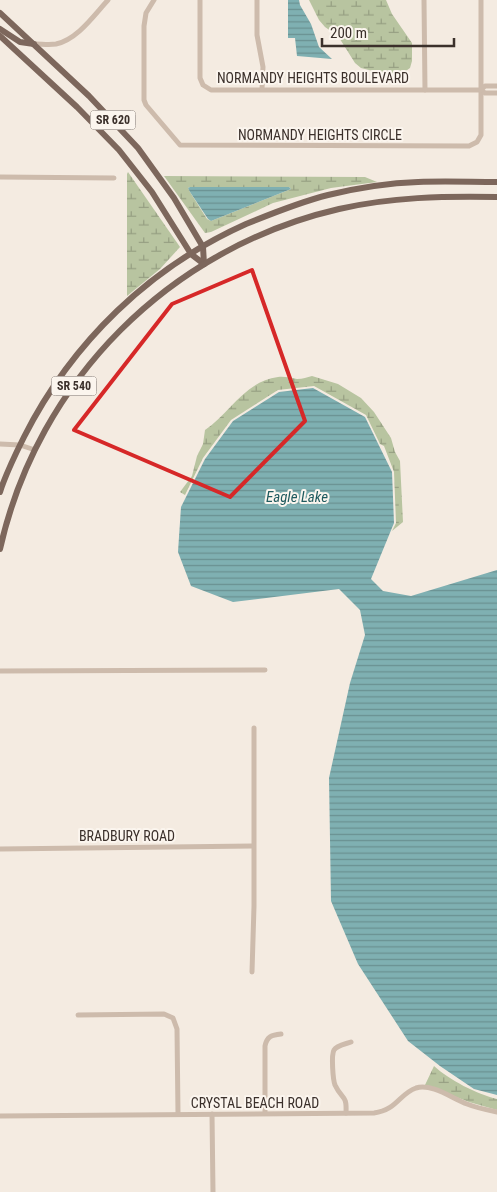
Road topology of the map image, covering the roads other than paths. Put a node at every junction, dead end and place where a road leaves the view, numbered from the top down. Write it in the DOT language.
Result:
graph roads {
  1 [pos="108,0"];
  2 [pos="154,0"];
  3 [pos="200,0"];
  4 [pos="257,0"];
  5 [pos="424,0"];
  6 [pos="481,0"];
  7 [pos="0,13"];
  8 [pos="0,29"];
  9 [pos="0,36"];
  10 [pos="35,44"];
  11 [pos="497,86"];
  12 [pos="262,89"];
  13 [pos="425,90"];
  14 [pos="481,90"];
  15 [pos="497,94"];
  16 [pos="0,177"];
  17 [pos="114,178"];
  18 [pos="497,182"];
  19 [pos="497,197"];
  20 [pos="203,247"];
  21 [pos="191,254"];
  22 [pos="204,264"];
  23 [pos="0,444"];
  24 [pos="20,445"];
  25 [pos="35,450"];
  26 [pos="0,492"];
  27 [pos="0,550"];
  28 [pos="265,670"];
  29 [pos="0,671"];
  30 [pos="254,728"];
  31 [pos="253,846"];
  32 [pos="0,849"];
  33 [pos="252,972"];
  34 [pos="78,1015"];
  35 [pos="281,1034"];
  36 [pos="352,1042"];
  37 [pos="497,1112"];
  38 [pos="265,1113"];
  39 [pos="346,1113"];
  40 [pos="178,1114"];
  41 [pos="212,1114"];
  42 [pos="0,1116"];
  43 [pos="213,1192"];
  1 -- 10 [label="street"];
  2 -- 14 [label="street, NORMANDY HEIGHTS CIRCLE"];
  3 -- 12 [label="street, NORMANDY HEIGHTS BOULEVARD"];
  4 -- 12 [label="street"];
  5 -- 13 [label="street"];
  6 -- 14 [label="street, NORMANDY HEIGHTS CIRCLE"];
  7 -- 10 [label="main road, SR 620"];
  8 -- 10 [label="main road"];
  9 -- 21 [label="main road, SR 620"];
  10 -- 20 [label="main road, SR 620"];
  11 -- 14 [label="street, NORMANDY HEIGHTS BOULEVARD"];
  12 -- 13 [label="street, NORMANDY HEIGHTS BOULEVARD"];
  13 -- 14 [label="street, NORMANDY HEIGHTS BOULEVARD"];
  14 -- 15 [label="street, NORMANDY HEIGHTS BOULEVARD"];
  16 -- 17 [label="street"];
  18 -- 20 [label="main road, SR 540"];
  19 -- 22 [label="main road, SR 540"];
  20 -- 21 [label="main road, SR 540"];
  20 -- 22 [label="main road, SR 620"];
  21 -- 22 [label="main road, SR 620"];
  21 -- 24 [label="main road, SR 540"];
  22 -- 25 [label="main road, SR 540"];
  23 -- 24 [label="street"];
  24 -- 25 [label="street"];
  24 -- 26 [label="main road, SR 540"];
  25 -- 27 [label="main road, SR 540"];
  28 -- 29 [label="street"];
  30 -- 31 [label="street"];
  31 -- 32 [label="street, BRADBURY ROAD"];
  31 -- 33 [label="street"];
  34 -- 40 [label="street"];
  35 -- 38 [label="street"];
  36 -- 39 [label="street"];
  37 -- 39 [label="street, CRYSTAL BEACH ROAD"];
  38 -- 39 [label="street, CRYSTAL BEACH ROAD"];
  38 -- 41 [label="street, CRYSTAL BEACH ROAD"];
  40 -- 41 [label="street, CRYSTAL BEACH ROAD"];
  40 -- 42 [label="street, CRYSTAL BEACH ROAD"];
  41 -- 43 [label="street"];
}
